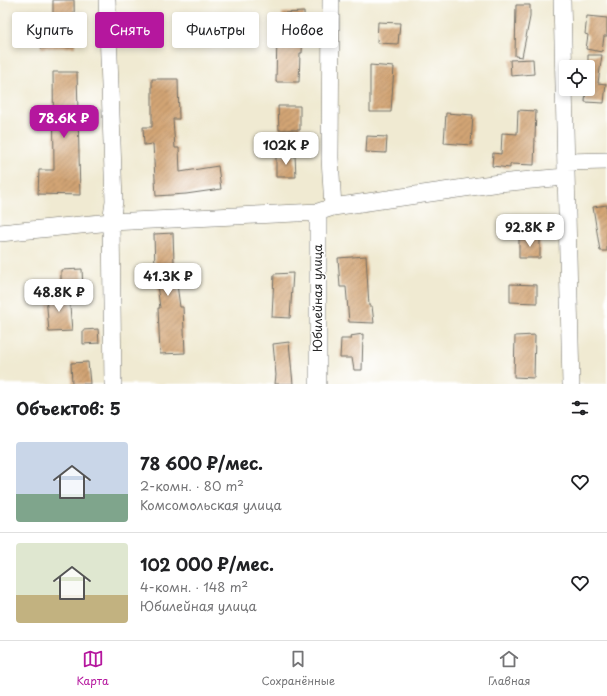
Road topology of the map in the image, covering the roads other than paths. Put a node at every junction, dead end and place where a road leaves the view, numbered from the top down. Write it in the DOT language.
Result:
graph roads {
  1 [pos="107,0"];
  2 [pos="331,0"];
  3 [pos="562,0"];
  4 [pos="607,161"];
  5 [pos="566,169"];
  6 [pos="326,210"];
  7 [pos="111,222"];
  8 [pos="0,233"];
  9 [pos="113,384"];
  10 [pos="318,384"];
  11 [pos="571,384"];
  1 -- 7 [label="street"];
  2 -- 6 [label="street, Юбилейная улица"];
  3 -- 5 [label="street"];
  4 -- 5 [label="street"];
  5 -- 6 [label="street"];
  5 -- 11 [label="street"];
  6 -- 7 [label="street"];
  6 -- 10 [label="street, Юбилейная улица"];
  7 -- 8 [label="street"];
  7 -- 9 [label="street"];
}
